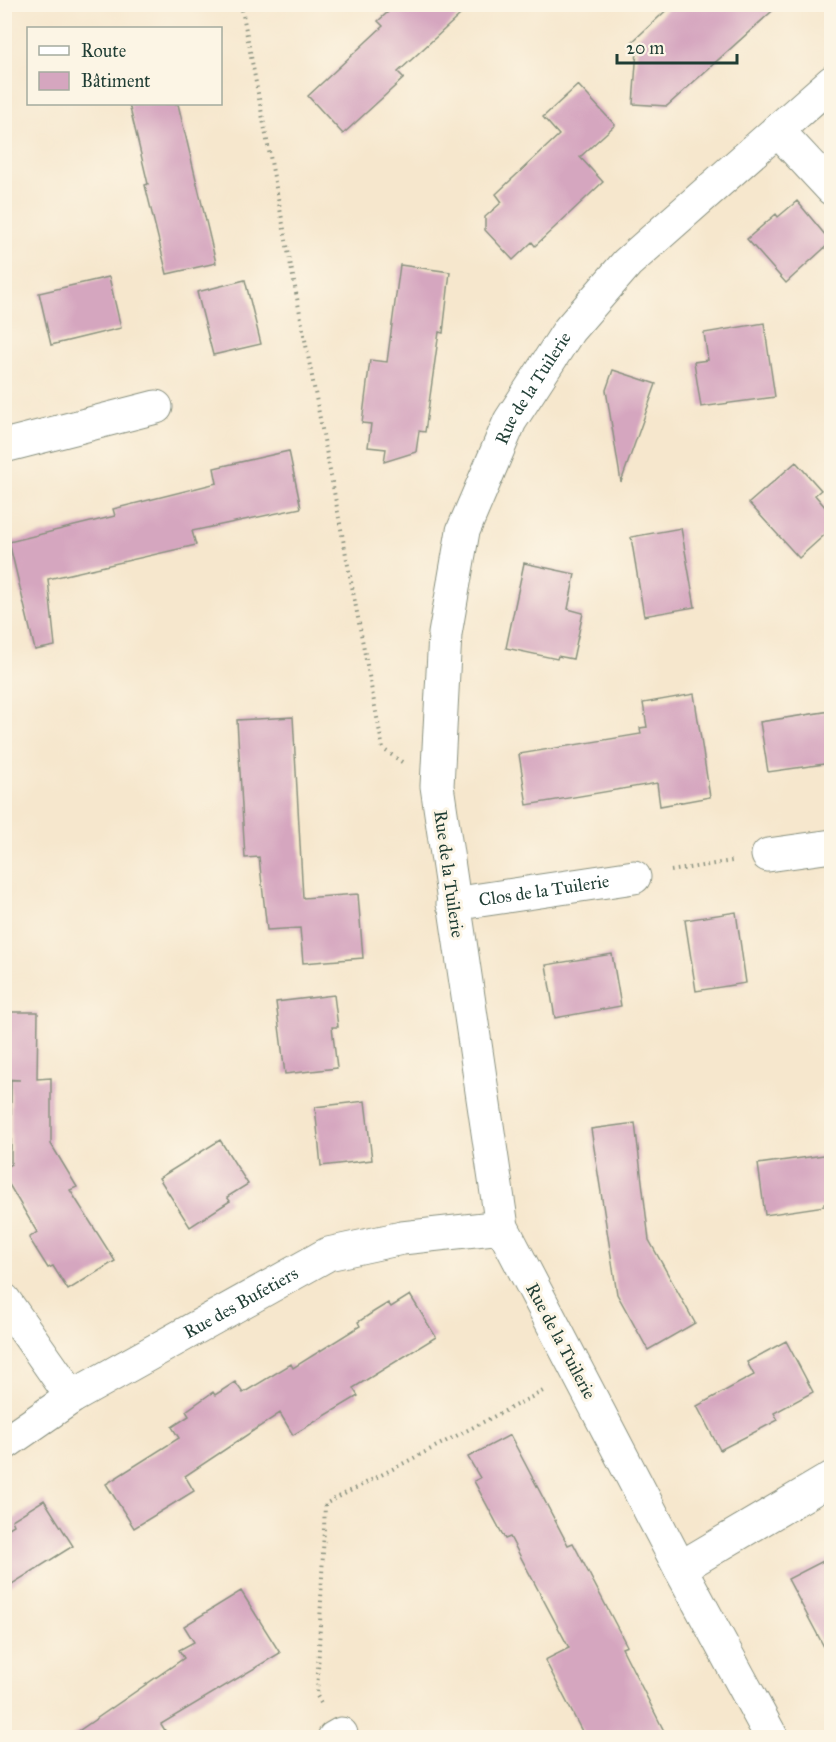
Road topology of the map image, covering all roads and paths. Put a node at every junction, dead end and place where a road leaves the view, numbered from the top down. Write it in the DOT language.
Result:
graph roads {
  1 [pos="242,4"];
  2 [pos="831,82"];
  3 [pos="777,130"];
  4 [pos="831,189"];
  5 [pos="156,407"];
  6 [pos="4,446"];
  7 [pos="437,786"];
  8 [pos="831,846"];
  9 [pos="768,855"];
  10 [pos="634,877"];
  11 [pos="453,904"];
  12 [pos="502,1227"];
  13 [pos="4,1300"];
  14 [pos="578,1373"];
  15 [pos="72,1397"];
  16 [pos="4,1444"];
  17 [pos="831,1478"];
  18 [pos="680,1568"];
  19 [pos="338,1736"];
  20 [pos="772,1737"];
  1 -- 7 [label="path"];
  2 -- 3 [label="street, Rue de la Tuilerie"];
  3 -- 4 [label="street"];
  3 -- 7 [label="street, Rue de la Tuilerie"];
  5 -- 6 [label="street"];
  7 -- 11 [label="street, Rue de la Tuilerie"];
  8 -- 9 [label="street"];
  9 -- 10 [label="path"];
  10 -- 11 [label="street, Clos de la Tuilerie"];
  11 -- 12 [label="street, Rue de la Tuilerie"];
  12 -- 14 [label="street, Rue de la Tuilerie"];
  12 -- 15 [label="street, Rue des Bufetiers"];
  13 -- 15 [label="street"];
  14 -- 18 [label="street, Rue de la Tuilerie"];
  14 -- 19 [label="path"];
  15 -- 16 [label="street, Rue des Bufetiers"];
  17 -- 18 [label="street"];
  18 -- 20 [label="street, Rue de la Tuilerie"];
}
